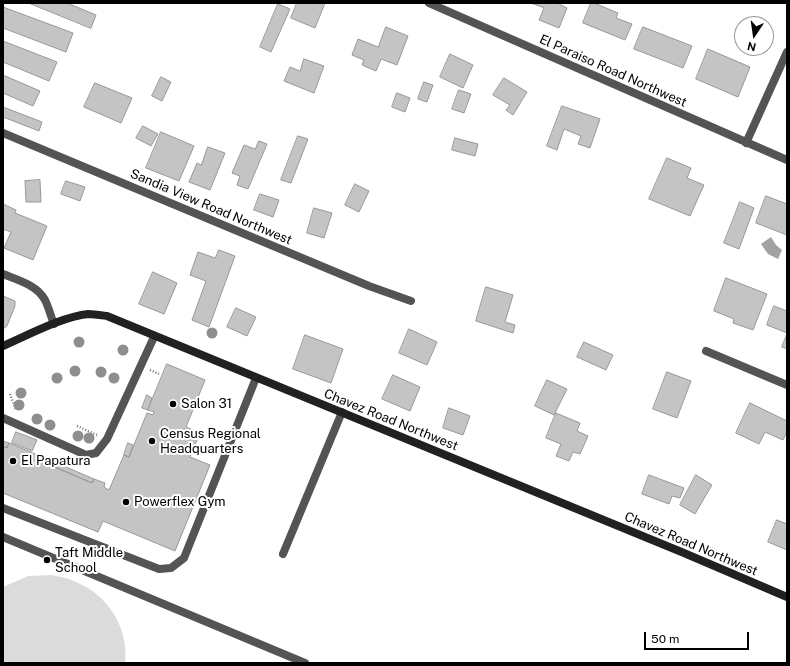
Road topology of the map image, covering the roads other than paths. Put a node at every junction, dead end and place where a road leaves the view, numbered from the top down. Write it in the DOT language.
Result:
graph roads {
  1 [pos="429,3"];
  2 [pos="787,52"];
  3 [pos="3,133"];
  4 [pos="746,143"];
  5 [pos="787,160"];
  6 [pos="3,274"];
  7 [pos="411,301"];
  8 [pos="54,324"];
  9 [pos="154,337"];
  10 [pos="3,346"];
  11 [pos="706,351"];
  12 [pos="256,378"];
  13 [pos="787,385"];
  14 [pos="342,412"];
  15 [pos="3,418"];
  16 [pos="3,508"];
  17 [pos="3,537"];
  18 [pos="283,554"];
  19 [pos="787,597"];
  20 [pos="305,663"];
  1 -- 4 [label="street, El Paraiso Road Northwest"];
  2 -- 4 [label="street"];
  3 -- 7 [label="street, Sandia View Road Northwest"];
  4 -- 5 [label="street, El Paraiso Road Northwest"];
  6 -- 8 [label="street"];
  8 -- 9 [label="street, Chavez Road Northwest"];
  8 -- 10 [label="street, Chavez Road Northwest"];
  9 -- 12 [label="street, Chavez Road Northwest"];
  9 -- 15 [label="street"];
  11 -- 13 [label="street"];
  12 -- 14 [label="street, Chavez Road Northwest"];
  12 -- 16 [label="street"];
  14 -- 18 [label="street"];
  14 -- 19 [label="street, Chavez Road Northwest"];
  17 -- 20 [label="street"];
}
